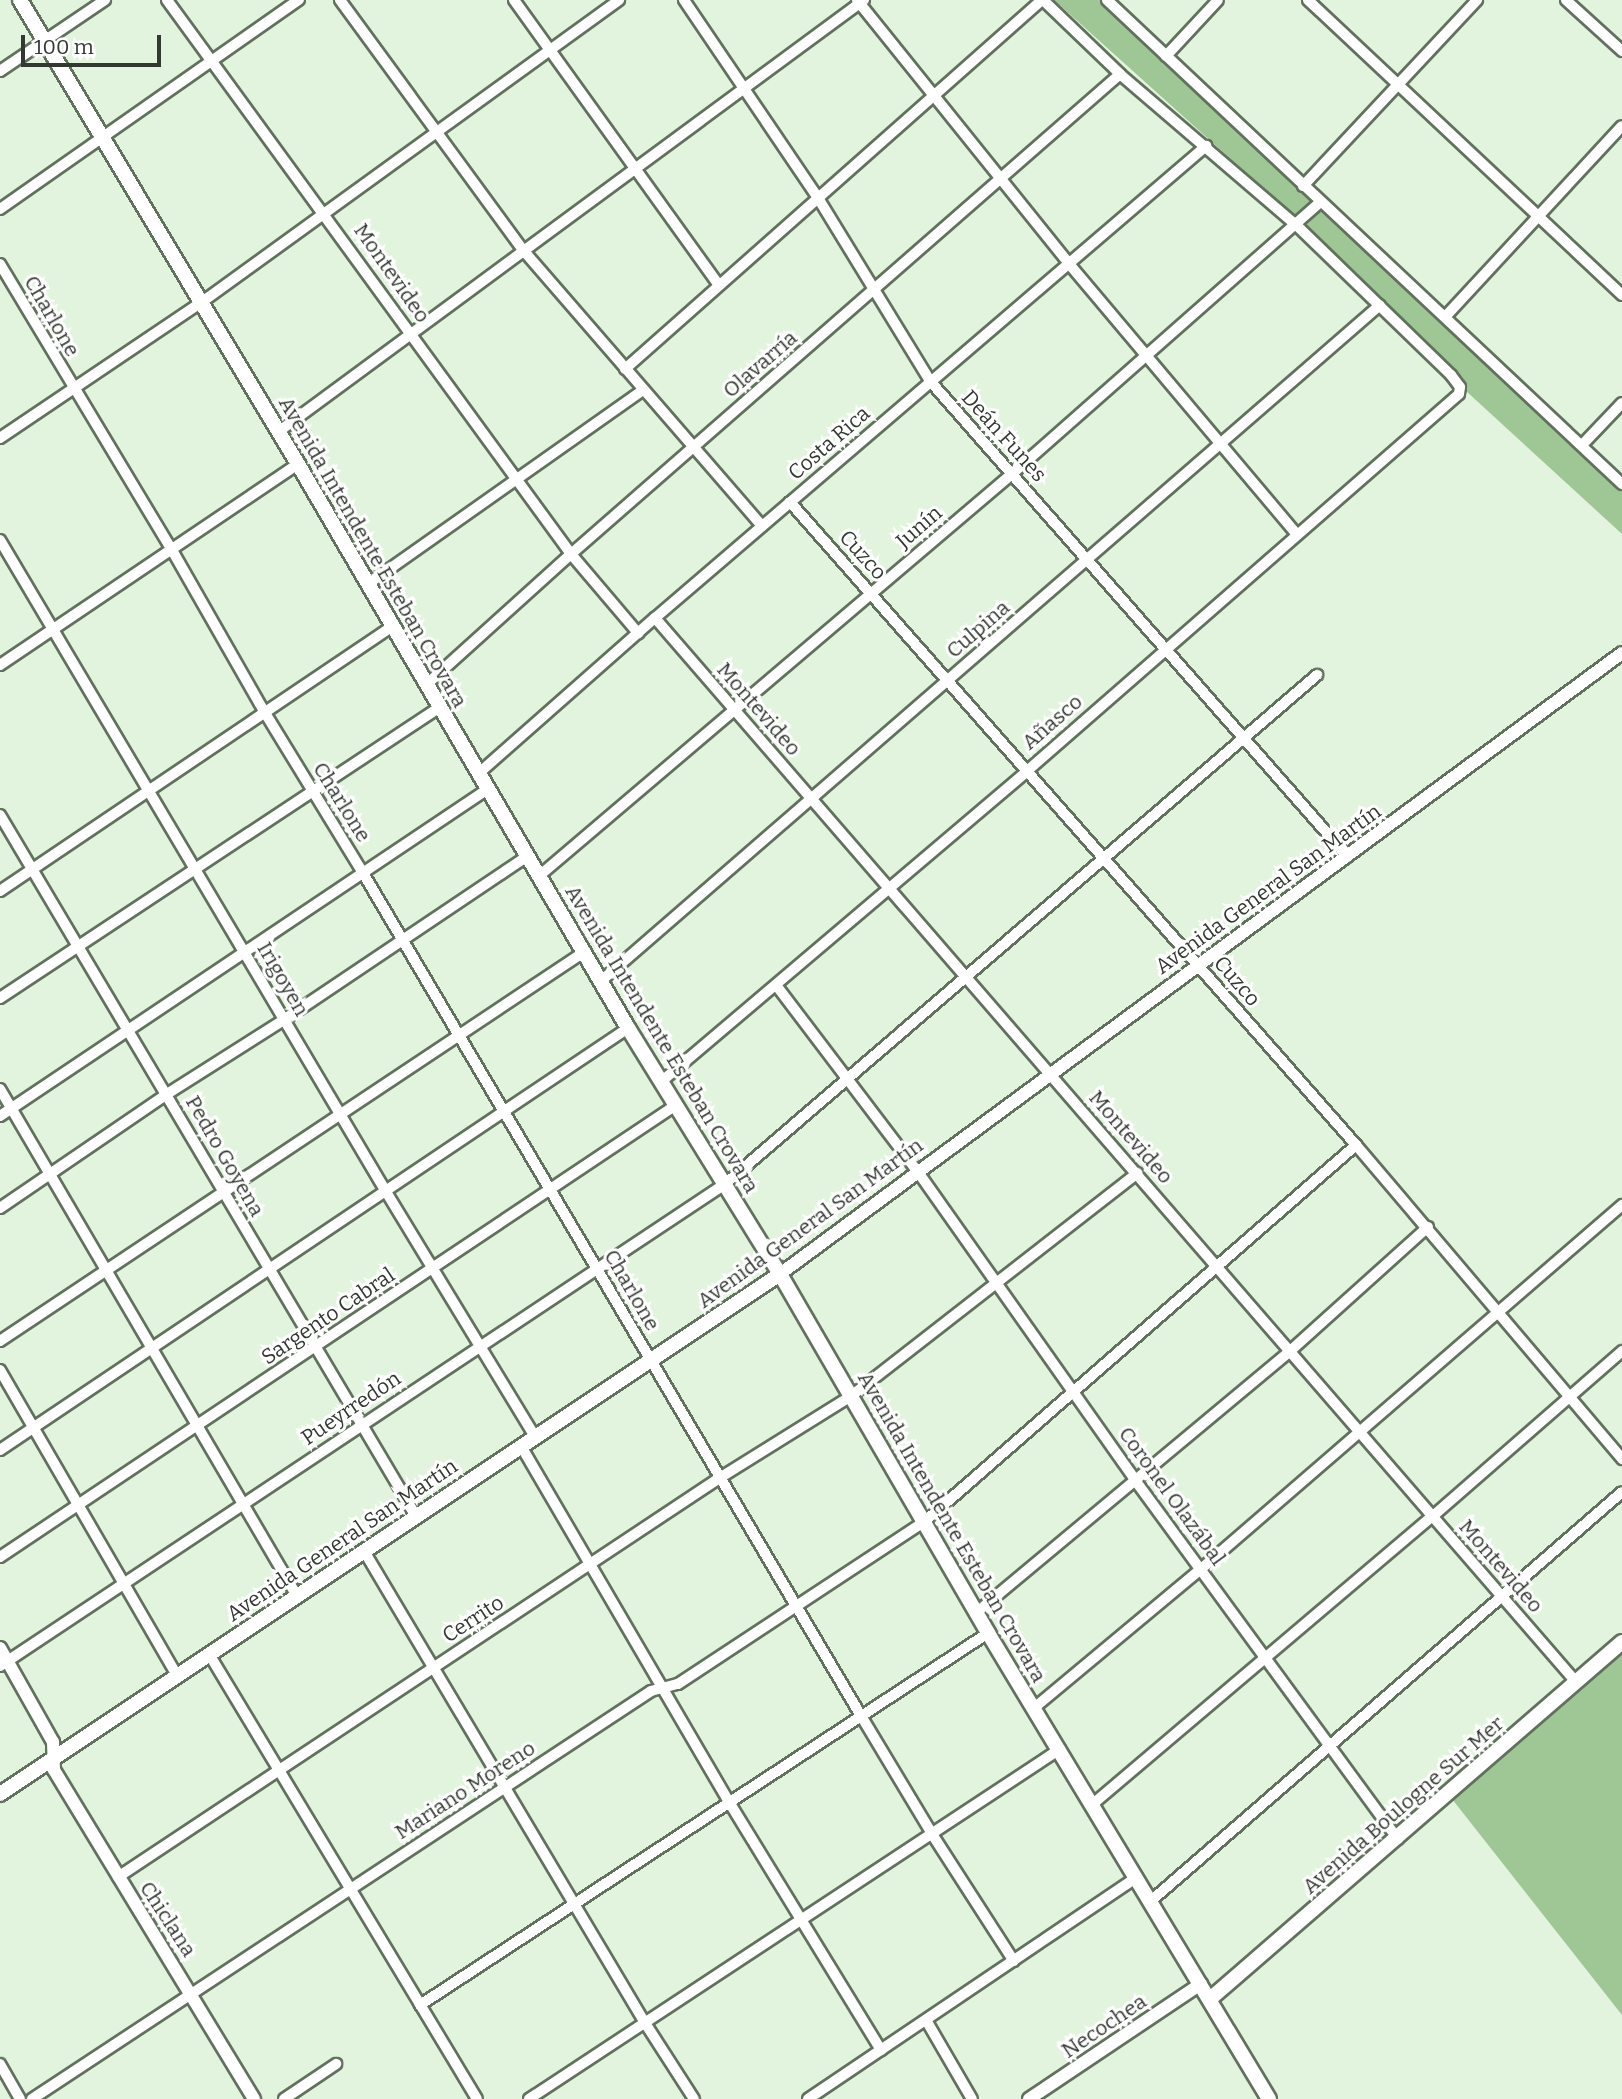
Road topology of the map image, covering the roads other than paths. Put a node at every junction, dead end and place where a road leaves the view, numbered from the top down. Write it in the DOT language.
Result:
graph roads {
  1 [pos="20,0"];
  2 [pos="104,0"];
  3 [pos="167,0"];
  4 [pos="299,0"];
  5 [pos="340,0"];
  6 [pos="514,0"];
  7 [pos="619,0"];
  8 [pos="684,0"];
  9 [pos="1043,0"];
  10 [pos="1107,0"];
  11 [pos="1218,0"];
  12 [pos="1308,0"];
  13 [pos="1477,0"];
  14 [pos="1566,0"];
  15 [pos="860,1"];
  16 [pos="45,41"];
  17 [pos="550,50"];
  18 [pos="1622,51"];
  19 [pos="1166,56"];
  20 [pos="211,63"];
  21 [pos="0,71"];
  22 [pos="1121,74"];
  23 [pos="744,87"];
  24 [pos="1398,87"];
  25 [pos="935,94"];
  26 [pos="1622,126"];
  27 [pos="437,134"];
  28 [pos="103,138"];
  29 [pos="1206,146"];
  30 [pos="635,169"];
  31 [pos="1000,178"];
  32 [pos="1303,186"];
  33 [pos="818,198"];
  34 [pos="1320,202"];
  35 [pos="0,209"];
  36 [pos="326,213"];
  37 [pos="1538,215"];
  38 [pos="1296,225"];
  39 [pos="523,250"];
  40 [pos="0,264"];
  41 [pos="1070,265"];
  42 [pos="718,284"];
  43 [pos="874,290"];
  44 [pos="1622,295"];
  45 [pos="202,302"];
  46 [pos="1380,305"];
  47 [pos="1445,317"];
  48 [pos="411,334"];
  49 [pos="1147,355"];
  50 [pos="625,369"];
  51 [pos="930,382"];
  52 [pos="73,389"];
  53 [pos="642,390"];
  54 [pos="1622,403"];
  55 [pos="278,432"];
  56 [pos="0,438"];
  57 [pos="1221,441"];
  58 [pos="1582,445"];
  59 [pos="694,447"];
  60 [pos="298,464"];
  61 [pos="1013,473"];
  62 [pos="516,479"];
  63 [pos="1622,484"];
  64 [pos="790,502"];
  65 [pos="762,526"];
  66 [pos="1296,533"];
  67 [pos="0,540"];
  68 [pos="172,550"];
  69 [pos="571,554"];
  70 [pos="1086,561"];
  71 [pos="368,584"];
  72 [pos="871,594"];
  73 [pos="655,618"];
  74 [pos="393,626"];
  75 [pos="54,630"];
  76 [pos="638,633"];
  77 [pos="1165,649"];
  78 [pos="1622,653"];
  79 [pos="0,665"];
  80 [pos="1317,675"];
  81 [pos="947,681"];
  82 [pos="427,684"];
  83 [pos="440,707"];
  84 [pos="736,711"];
  85 [pos="265,713"];
  86 [pos="1243,739"];
  87 [pos="1027,771"];
  88 [pos="479,773"];
  89 [pos="488,789"];
  90 [pos="311,790"];
  91 [pos="149,792"];
  92 [pos="811,798"];
  93 [pos="0,816"];
  94 [pos="528,856"];
  95 [pos="1104,857"];
  96 [pos="1348,857"];
  97 [pos="195,869"];
  98 [pos="33,870"];
  99 [pos="363,873"];
  100 [pos="539,876"];
  101 [pos="889,887"];
  102 [pos="0,891"];
  103 [pos="401,941"];
  104 [pos="78,947"];
  105 [pos="584,952"];
  106 [pos="246,953"];
  107 [pos="1199,967"];
  108 [pos="967,977"];
  109 [pos="601,981"];
  110 [pos="776,985"];
  111 [pos="0,998"];
  112 [pos="285,1020"];
  113 [pos="628,1028"];
  114 [pos="128,1029"];
  115 [pos="460,1036"];
  116 [pos="1051,1073"];
  117 [pos="662,1080"];
  118 [pos="847,1080"];
  119 [pos="0,1089"];
  120 [pos="167,1094"];
  121 [pos="676,1105"];
  122 [pos="12,1108"];
  123 [pos="504,1114"];
  124 [pos="341,1115"];
  125 [pos="0,1116"];
  126 [pos="1356,1145"];
  127 [pos="918,1172"];
  128 [pos="1137,1173"];
  129 [pos="50,1175"];
  130 [pos="724,1184"];
  131 [pos="385,1190"];
  132 [pos="551,1190"];
  133 [pos="224,1193"];
  134 [pos="1622,1205"];
  135 [pos="0,1208"];
  136 [pos="1428,1227"];
  137 [pos="596,1267"];
  138 [pos="433,1268"];
  139 [pos="1217,1268"];
  140 [pos="268,1270"];
  141 [pos="105,1271"];
  142 [pos="780,1273"];
  143 [pos="996,1282"];
  144 [pos="1500,1312"];
  145 [pos="0,1341"];
  146 [pos="479,1346"];
  147 [pos="151,1347"];
  148 [pos="315,1348"];
  149 [pos="1622,1350"];
  150 [pos="1289,1352"];
  151 [pos="651,1361"];
  152 [pos="0,1370"];
  153 [pos="1073,1390"];
  154 [pos="851,1396"];
  155 [pos="1569,1398"];
  156 [pos="361,1423"];
  157 [pos="198,1425"];
  158 [pos="34,1427"];
  159 [pos="1359,1432"];
  160 [pos="535,1437"];
  161 [pos="522,1446"];
  162 [pos="0,1450"];
  163 [pos="1622,1459"];
  164 [pos="721,1477"];
  165 [pos="1135,1480"];
  166 [pos="1622,1492"];
  167 [pos="244,1503"];
  168 [pos="79,1504"];
  169 [pos="416,1516"];
  170 [pos="1433,1516"];
  171 [pos="924,1522"];
  172 [pos="365,1551"];
  173 [pos="0,1558"];
  174 [pos="591,1566"];
  175 [pos="1201,1569"];
  176 [pos="122,1583"];
  177 [pos="297,1596"];
  178 [pos="1500,1596"];
  179 [pos="797,1608"];
  180 [pos="977,1612"];
  181 [pos="988,1633"];
  182 [pos="1622,1642"];
  183 [pos="0,1648"];
  184 [pos="209,1654"];
  185 [pos="1265,1658"];
  186 [pos="4,1663"];
  187 [pos="433,1668"];
  188 [pos="177,1675"];
  189 [pos="1576,1682"];
  190 [pos="662,1689"];
  191 [pos="1034,1708"];
  192 [pos="860,1714"];
  193 [pos="1328,1746"];
  194 [pos="1060,1749"];
  195 [pos="54,1758"];
  196 [pos="279,1770"];
  197 [pos="505,1787"];
  198 [pos="0,1794"];
  199 [pos="729,1802"];
  200 [pos="1094,1803"];
  201 [pos="932,1835"];
  202 [pos="1398,1839"];
  203 [pos="118,1877"];
  204 [pos="1138,1877"];
  205 [pos="350,1889"];
  206 [pos="1152,1900"];
  207 [pos="575,1904"];
  208 [pos="801,1920"];
  209 [pos="1014,1961"];
  210 [pos="1201,1984"];
  211 [pos="192,1996"];
  212 [pos="1210,1999"];
  213 [pos="420,2005"];
  214 [pos="926,2020"];
  215 [pos="645,2023"];
  216 [pos="881,2050"];
  217 [pos="0,2064"];
  218 [pos="336,2064"];
  219 [pos="20,2099"];
  220 [pos="32,2099"];
  221 [pos="254,2099"];
  222 [pos="284,2099"];
  223 [pos="477,2099"];
  224 [pos="529,2099"];
  225 [pos="694,2099"];
  226 [pos="808,2099"];
  227 [pos="972,2099"];
  228 [pos="1029,2099"];
  229 [pos="1269,2099"];
  1 -- 16 [label="main road, Avenida Intendente Esteban Crovara"];
  2 -- 16 [label="street"];
  3 -- 20 [label="street, Montevideo"];
  4 -- 20 [label="street"];
  5 -- 27 [label="street"];
  6 -- 17 [label="street"];
  7 -- 17 [label="street"];
  8 -- 23 [label="street, Deán Funes"];
  9 -- 22 [label="street"];
  9 -- 25 [label="street"];
  10 -- 19 [label="street"];
  11 -- 19 [label="street"];
  12 -- 24 [label="street"];
  13 -- 24 [label="street"];
  14 -- 18 [label="street"];
  15 -- 23 [label="street"];
  15 -- 25 [label="street"];
  16 -- 21 [label="street"];
  16 -- 28 [label="main road, Avenida Intendente Esteban Crovara"];
  17 -- 27 [label="street"];
  17 -- 30 [label="street"];
  19 -- 32 [label="street"];
  20 -- 28 [label="street"];
  20 -- 36 [label="street, Montevideo"];
  22 -- 29 [label="street"];
  22 -- 31 [label="street, Olavarría"];
  23 -- 30 [label="street"];
  23 -- 33 [label="street, Deán Funes"];
  24 -- 32 [label="street"];
  24 -- 37 [label="street"];
  25 -- 31 [label="street"];
  25 -- 33 [label="street"];
  26 -- 37 [label="street"];
  27 -- 36 [label="street"];
  27 -- 39 [label="street"];
  28 -- 35 [label="street"];
  28 -- 45 [label="main road, Avenida Intendente Esteban Crovara"];
  29 -- 38 [label="street"];
  29 -- 41 [label="street, Costa Rica"];
  30 -- 39 [label="street"];
  30 -- 42 [label="street"];
  31 -- 41 [label="street"];
  31 -- 43 [label="street, Olavarría"];
  32 -- 34 [label="street"];
  33 -- 42 [label="street"];
  33 -- 43 [label="street, Deán Funes"];
  34 -- 38 [label="street, Junín"];
  34 -- 47 [label="street"];
  36 -- 45 [label="street"];
  36 -- 48 [label="street, Montevideo"];
  37 -- 44 [label="street"];
  37 -- 47 [label="street"];
  38 -- 46 [label="street"];
  38 -- 49 [label="street, Junín"];
  39 -- 48 [label="street"];
  39 -- 50 [label="street"];
  40 -- 52 [label="street, Charlone"];
  41 -- 49 [label="street"];
  41 -- 51 [label="street, Costa Rica"];
  42 -- 50 [label="street"];
  43 -- 51 [label="street, Deán Funes"];
  43 -- 59 [label="street, Olavarría"];
  45 -- 52 [label="street"];
  45 -- 55 [label="main road, Avenida Intendente Esteban Crovara"];
  46 -- 57 [label="street, Culpina"];
  46 -- 66 [label="street, Añasco"];
  47 -- 58 [label="street"];
  48 -- 55 [label="street"];
  48 -- 62 [label="street, Montevideo"];
  49 -- 57 [label="street"];
  49 -- 61 [label="street, Junín"];
  50 -- 53 [label="street"];
  51 -- 61 [label="street, Deán Funes"];
  51 -- 64 [label="street, Costa Rica"];
  52 -- 56 [label="street"];
  52 -- 68 [label="street, Charlone"];
  53 -- 59 [label="street"];
  53 -- 62 [label="street"];
  54 -- 58 [label="street"];
  55 -- 60 [label="main road, Avenida Intendente Esteban Crovara"];
  57 -- 66 [label="street"];
  57 -- 70 [label="street, Culpina"];
  58 -- 63 [label="street"];
  59 -- 65 [label="street"];
  59 -- 69 [label="street, Olavarría"];
  60 -- 68 [label="street"];
  60 -- 71 [label="main road, Avenida Intendente Esteban Crovara"];
  61 -- 70 [label="street, Deán Funes"];
  61 -- 72 [label="street, Junín"];
  62 -- 69 [label="street, Montevideo"];
  62 -- 71 [label="street"];
  64 -- 65 [label="street, Costa Rica"];
  64 -- 72 [label="street, Cuzco"];
  65 -- 73 [label="street, Costa Rica"];
  66 -- 77 [label="street, Añasco"];
  67 -- 75 [label="street, Irigoyen"];
  68 -- 75 [label="street"];
  68 -- 85 [label="street, Charlone"];
  69 -- 76 [label="street, Montevideo"];
  69 -- 82 [label="street, Olavarría"];
  70 -- 77 [label="street, Deán Funes"];
  70 -- 81 [label="street, Culpina"];
  71 -- 74 [label="main road, Avenida Intendente Esteban Crovara"];
  72 -- 81 [label="street, Cuzco"];
  72 -- 84 [label="street, Junín"];
  73 -- 76 [label="street, Costa Rica"];
  73 -- 84 [label="street, Montevideo"];
  74 -- 82 [label="main road, Avenida Intendente Esteban Crovara"];
  74 -- 85 [label="street"];
  75 -- 79 [label="street"];
  75 -- 91 [label="street, Irigoyen"];
  76 -- 88 [label="street, Costa Rica"];
  77 -- 86 [label="street, Deán Funes"];
  77 -- 87 [label="street, Añasco"];
  78 -- 96 [label="street, Avenida General San Martín"];
  80 -- 86 [label="street, Pueyrredón"];
  81 -- 87 [label="street, Cuzco"];
  81 -- 92 [label="street, Culpina"];
  82 -- 83 [label="main road, Avenida Intendente Esteban Crovara"];
  83 -- 88 [label="main road, Avenida Intendente Esteban Crovara"];
  83 -- 90 [label="street"];
  84 -- 92 [label="street, Montevideo"];
  84 -- 100 [label="street, Junín"];
  85 -- 90 [label="street, Charlone"];
  85 -- 91 [label="street"];
  86 -- 95 [label="street, Pueyrredón"];
  86 -- 96 [label="street, Deán Funes"];
  87 -- 95 [label="street, Cuzco"];
  87 -- 101 [label="street, Añasco"];
  88 -- 89 [label="main road, Avenida Intendente Esteban Crovara"];
  89 -- 94 [label="main road, Avenida Intendente Esteban Crovara"];
  89 -- 99 [label="street"];
  90 -- 97 [label="street"];
  90 -- 99 [label="street, Charlone"];
  91 -- 97 [label="street, Irigoyen"];
  91 -- 98 [label="street"];
  92 -- 101 [label="street, Montevideo"];
  92 -- 109 [label="street, Culpina"];
  93 -- 98 [label="street, Pedro Goyena"];
  94 -- 100 [label="main road, Avenida Intendente Esteban Crovara"];
  94 -- 103 [label="street"];
  95 -- 107 [label="street, Cuzco"];
  95 -- 108 [label="street, Pueyrredón"];
  96 -- 107 [label="street, Avenida General San Martín"];
  97 -- 104 [label="street"];
  97 -- 106 [label="street, Irigoyen"];
  98 -- 102 [label="street"];
  98 -- 104 [label="street, Pedro Goyena"];
  99 -- 103 [label="street, Charlone"];
  99 -- 106 [label="street"];
  100 -- 105 [label="main road, Avenida Intendente Esteban Crovara"];
  101 -- 108 [label="street, Montevideo"];
  101 -- 110 [label="street, Añasco"];
  103 -- 112 [label="street"];
  103 -- 115 [label="street, Charlone"];
  104 -- 111 [label="street"];
  104 -- 114 [label="street, Pedro Goyena"];
  105 -- 109 [label="main road, Avenida Intendente Esteban Crovara"];
  105 -- 115 [label="street"];
  106 -- 112 [label="street, Irigoyen"];
  106 -- 114 [label="street"];
  107 -- 116 [label="street, Avenida General San Martín"];
  107 -- 126 [label="street, Cuzco"];
  108 -- 116 [label="street, Montevideo"];
  108 -- 118 [label="street, Pueyrredón"];
  109 -- 113 [label="main road, Avenida Intendente Esteban Crovara"];
  110 -- 117 [label="street, Añasco"];
  110 -- 118 [label="street, Coronel Olazábal"];
  112 -- 120 [label="street"];
  112 -- 124 [label="street, Irigoyen"];
  113 -- 117 [label="main road, Avenida Intendente Esteban Crovara"];
  113 -- 123 [label="street"];
  114 -- 120 [label="street, Pedro Goyena"];
  114 -- 122 [label="street"];
  115 -- 123 [label="street, Charlone"];
  115 -- 124 [label="street"];
  116 -- 127 [label="street, Avenida General San Martín"];
  116 -- 128 [label="street, Montevideo"];
  117 -- 121 [label="main road, Avenida Intendente Esteban Crovara"];
  118 -- 127 [label="street, Coronel Olazábal"];
  118 -- 130 [label="street, Pueyrredón"];
  119 -- 122 [label="street"];
  120 -- 129 [label="street"];
  120 -- 133 [label="street, Pedro Goyena"];
  121 -- 130 [label="main road, Avenida Intendente Esteban Crovara"];
  121 -- 132 [label="street, Sargento Cabral"];
  122 -- 125 [label="street"];
  122 -- 129 [label="street"];
  123 -- 131 [label="street"];
  123 -- 132 [label="street, Charlone"];
  124 -- 131 [label="street, Irigoyen"];
  124 -- 133 [label="street"];
  126 -- 136 [label="street, Cuzco"];
  126 -- 139 [label="street, Mariano Moreno"];
  127 -- 142 [label="street, Avenida General San Martín"];
  127 -- 143 [label="street, Coronel Olazábal"];
  128 -- 139 [label="street, Montevideo"];
  128 -- 143 [label="street, Cerrito"];
  129 -- 135 [label="street"];
  129 -- 141 [label="street"];
  130 -- 137 [label="street, Pueyrredón"];
  130 -- 142 [label="main road, Avenida Intendente Esteban Crovara"];
  131 -- 138 [label="street, Irigoyen"];
  131 -- 140 [label="street"];
  132 -- 137 [label="street, Charlone"];
  132 -- 138 [label="street, Sargento Cabral"];
  133 -- 140 [label="street, Pedro Goyena"];
  133 -- 141 [label="street"];
  134 -- 144 [label="street"];
  136 -- 144 [label="street, Cuzco"];
  136 -- 150 [label="street"];
  137 -- 146 [label="street, Pueyrredón"];
  137 -- 151 [label="street, Charlone"];
  138 -- 146 [label="street, Irigoyen"];
  138 -- 148 [label="street, Sargento Cabral"];
  139 -- 150 [label="street, Montevideo"];
  139 -- 153 [label="street, Mariano Moreno"];
  140 -- 147 [label="street"];
  140 -- 148 [label="street, Pedro Goyena"];
  141 -- 145 [label="street"];
  141 -- 147 [label="street"];
  142 -- 151 [label="main road, Avenida General San Martín"];
  142 -- 154 [label="main road, Avenida Intendente Esteban Crovara"];
  143 -- 153 [label="street, Coronel Olazábal"];
  143 -- 154 [label="street, Cerrito"];
  144 -- 155 [label="street, Cuzco"];
  144 -- 159 [label="street"];
  146 -- 156 [label="street, Pueyrredón"];
  146 -- 160 [label="street, Irigoyen"];
  147 -- 157 [label="street"];
  147 -- 158 [label="street"];
  148 -- 156 [label="street, Pedro Goyena"];
  148 -- 157 [label="street, Sargento Cabral"];
  149 -- 155 [label="street"];
  150 -- 159 [label="street, Montevideo"];
  150 -- 165 [label="street"];
  151 -- 160 [label="main road, Avenida General San Martín"];
  151 -- 164 [label="street, Charlone"];
  152 -- 158 [label="street"];
  153 -- 165 [label="street, Coronel Olazábal"];
  153 -- 171 [label="street, Mariano Moreno"];
  154 -- 164 [label="street, Cerrito"];
  154 -- 171 [label="main road, Avenida Intendente Esteban Crovara"];
  155 -- 163 [label="street, Cuzco"];
  155 -- 170 [label="street"];
  156 -- 167 [label="street, Pueyrredón"];
  156 -- 169 [label="street, Pedro Goyena"];
  157 -- 167 [label="street"];
  157 -- 168 [label="street, Sargento Cabral"];
  158 -- 162 [label="street"];
  158 -- 168 [label="street"];
  159 -- 170 [label="street, Montevideo"];
  159 -- 175 [label="street"];
  160 -- 161 [label="main road, Avenida General San Martín"];
  161 -- 169 [label="main road, Avenida General San Martín"];
  161 -- 174 [label="street"];
  164 -- 174 [label="street, Cerrito"];
  164 -- 179 [label="street, Charlone"];
  165 -- 175 [label="street, Coronel Olazábal"];
  165 -- 180 [label="street"];
  166 -- 178 [label="street"];
  167 -- 176 [label="street, Pueyrredón"];
  167 -- 177 [label="street"];
  168 -- 173 [label="street, Sargento Cabral"];
  168 -- 176 [label="street"];
  169 -- 172 [label="main road, Avenida General San Martín"];
  170 -- 178 [label="street, Montevideo"];
  170 -- 185 [label="street"];
  171 -- 179 [label="street, Mariano Moreno"];
  171 -- 180 [label="main road, Avenida Intendente Esteban Crovara"];
  172 -- 177 [label="main road, Avenida General San Martín"];
  172 -- 187 [label="street"];
  174 -- 187 [label="street, Cerrito"];
  174 -- 190 [label="street"];
  175 -- 185 [label="street, Coronel Olazábal"];
  175 -- 191 [label="street"];
  176 -- 186 [label="street, Pueyrredón"];
  176 -- 188 [label="street"];
  177 -- 184 [label="main road, Avenida General San Martín"];
  178 -- 189 [label="street, Montevideo"];
  178 -- 193 [label="street"];
  179 -- 190 [label="street, Mariano Moreno"];
  179 -- 192 [label="street, Charlone"];
  180 -- 181 [label="main road, Avenida Intendente Esteban Crovara"];
  181 -- 191 [label="main road, Avenida Intendente Esteban Crovara"];
  181 -- 192 [label="street"];
  182 -- 189 [label="main road, Avenida Boulogne Sur Mer"];
  183 -- 186 [label="street, Chiclana"];
  184 -- 188 [label="main road, Avenida General San Martín"];
  184 -- 196 [label="street"];
  185 -- 193 [label="street, Coronel Olazábal"];
  185 -- 200 [label="street"];
  186 -- 195 [label="street, Chiclana"];
  187 -- 196 [label="street, Cerrito"];
  187 -- 197 [label="street"];
  188 -- 195 [label="main road, Avenida General San Martín"];
  189 -- 202 [label="main road, Avenida Boulogne Sur Mer"];
  190 -- 197 [label="street, Mariano Moreno"];
  190 -- 199 [label="street"];
  191 -- 194 [label="main road, Avenida Intendente Esteban Crovara"];
  192 -- 199 [label="street"];
  192 -- 201 [label="street, Charlone"];
  193 -- 202 [label="street, Coronel Olazábal"];
  193 -- 206 [label="street"];
  194 -- 200 [label="main road, Avenida Intendente Esteban Crovara"];
  194 -- 201 [label="street"];
  195 -- 198 [label="main road, Avenida General San Martín"];
  195 -- 203 [label="street, Chiclana"];
  196 -- 203 [label="street, Cerrito"];
  196 -- 205 [label="street"];
  197 -- 205 [label="street, Mariano Moreno"];
  197 -- 207 [label="street"];
  199 -- 207 [label="street"];
  199 -- 208 [label="street"];
  200 -- 204 [label="main road, Avenida Intendente Esteban Crovara"];
  201 -- 208 [label="street"];
  201 -- 209 [label="street, Charlone"];
  202 -- 212 [label="main road, Avenida Boulogne Sur Mer"];
  203 -- 211 [label="street, Chiclana"];
  204 -- 206 [label="main road, Avenida Intendente Esteban Crovara"];
  204 -- 209 [label="street"];
  205 -- 211 [label="street, Mariano Moreno"];
  205 -- 213 [label="street"];
  206 -- 210 [label="main road, Avenida Intendente Esteban Crovara"];
  207 -- 213 [label="street"];
  207 -- 215 [label="street"];
  208 -- 215 [label="street"];
  208 -- 216 [label="street"];
  209 -- 214 [label="street"];
  210 -- 212 [label="main road, Avenida Intendente Esteban Crovara"];
  210 -- 228 [label="street, Necochea"];
  211 -- 220 [label="street, Mariano Moreno"];
  211 -- 221 [label="street, Chiclana"];
  212 -- 229 [label="main road, Avenida Intendente Esteban Crovara"];
  213 -- 223 [label="street"];
  214 -- 216 [label="street"];
  214 -- 227 [label="street"];
  215 -- 224 [label="street"];
  215 -- 225 [label="street"];
  216 -- 226 [label="street"];
  217 -- 219 [label="street"];
  218 -- 222 [label="street"];
}
